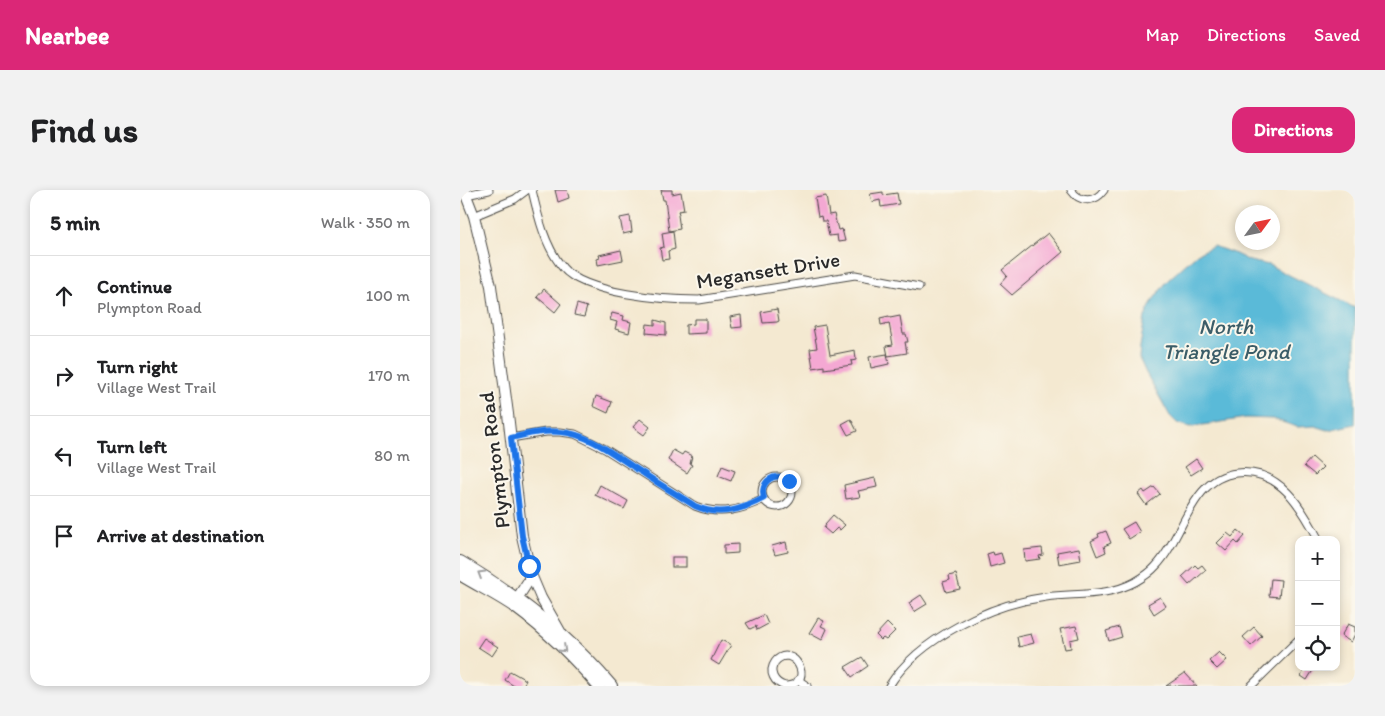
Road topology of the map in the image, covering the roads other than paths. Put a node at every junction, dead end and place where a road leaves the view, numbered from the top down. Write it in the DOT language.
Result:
graph roads {
  1 [pos="489,190"];
  2 [pos="528,190"];
  3 [pos="532,190"];
  4 [pos="1071,190"];
  5 [pos="1104,190"];
  6 [pos="465,192"];
  7 [pos="474,216"];
  8 [pos="919,287"];
  9 [pos="511,438"];
  10 [pos="764,498"];
  11 [pos="1318,536"];
  12 [pos="460,562"];
  13 [pos="529,566"];
  14 [pos="460,574"];
  15 [pos="515,602"];
  16 [pos="562,634"];
  17 [pos="1295,643"];
  18 [pos="798,680"];
  19 [pos="599,686"];
  20 [pos="611,686"];
  21 [pos="786,686"];
  22 [pos="807,686"];
  23 [pos="889,686"];
  24 [pos="1251,686"];
  1 -- 6 [label="street"];
  2 -- 7 [label="street"];
  3 -- 8 [label="street, Megansett Drive"];
  4 -- 5 [label="street"];
  6 -- 7 [label="main road, Plympton Road"];
  7 -- 9 [label="main road, Plympton Road"];
  9 -- 10 [label="street"];
  9 -- 13 [label="main road, Plympton Road"];
  10 -- 10 [label="street"];
  11 -- 23 [label="street"];
  15 -- 12 [label="highway, one-way"];
  13 -- 15 [label="main road, Plympton Road"];
  13 -- 16 [label="main road"];
  14 -- 15 [label="highway"];
  15 -- 16 [label="highway"];
  15 -- 19 [label="highway, one-way"];
  16 -- 20 [label="highway"];
  17 -- 24 [label="street"];
  18 -- 21 [label="street"];
  18 -- 21 [label="street"];
  18 -- 22 [label="street"];
}
